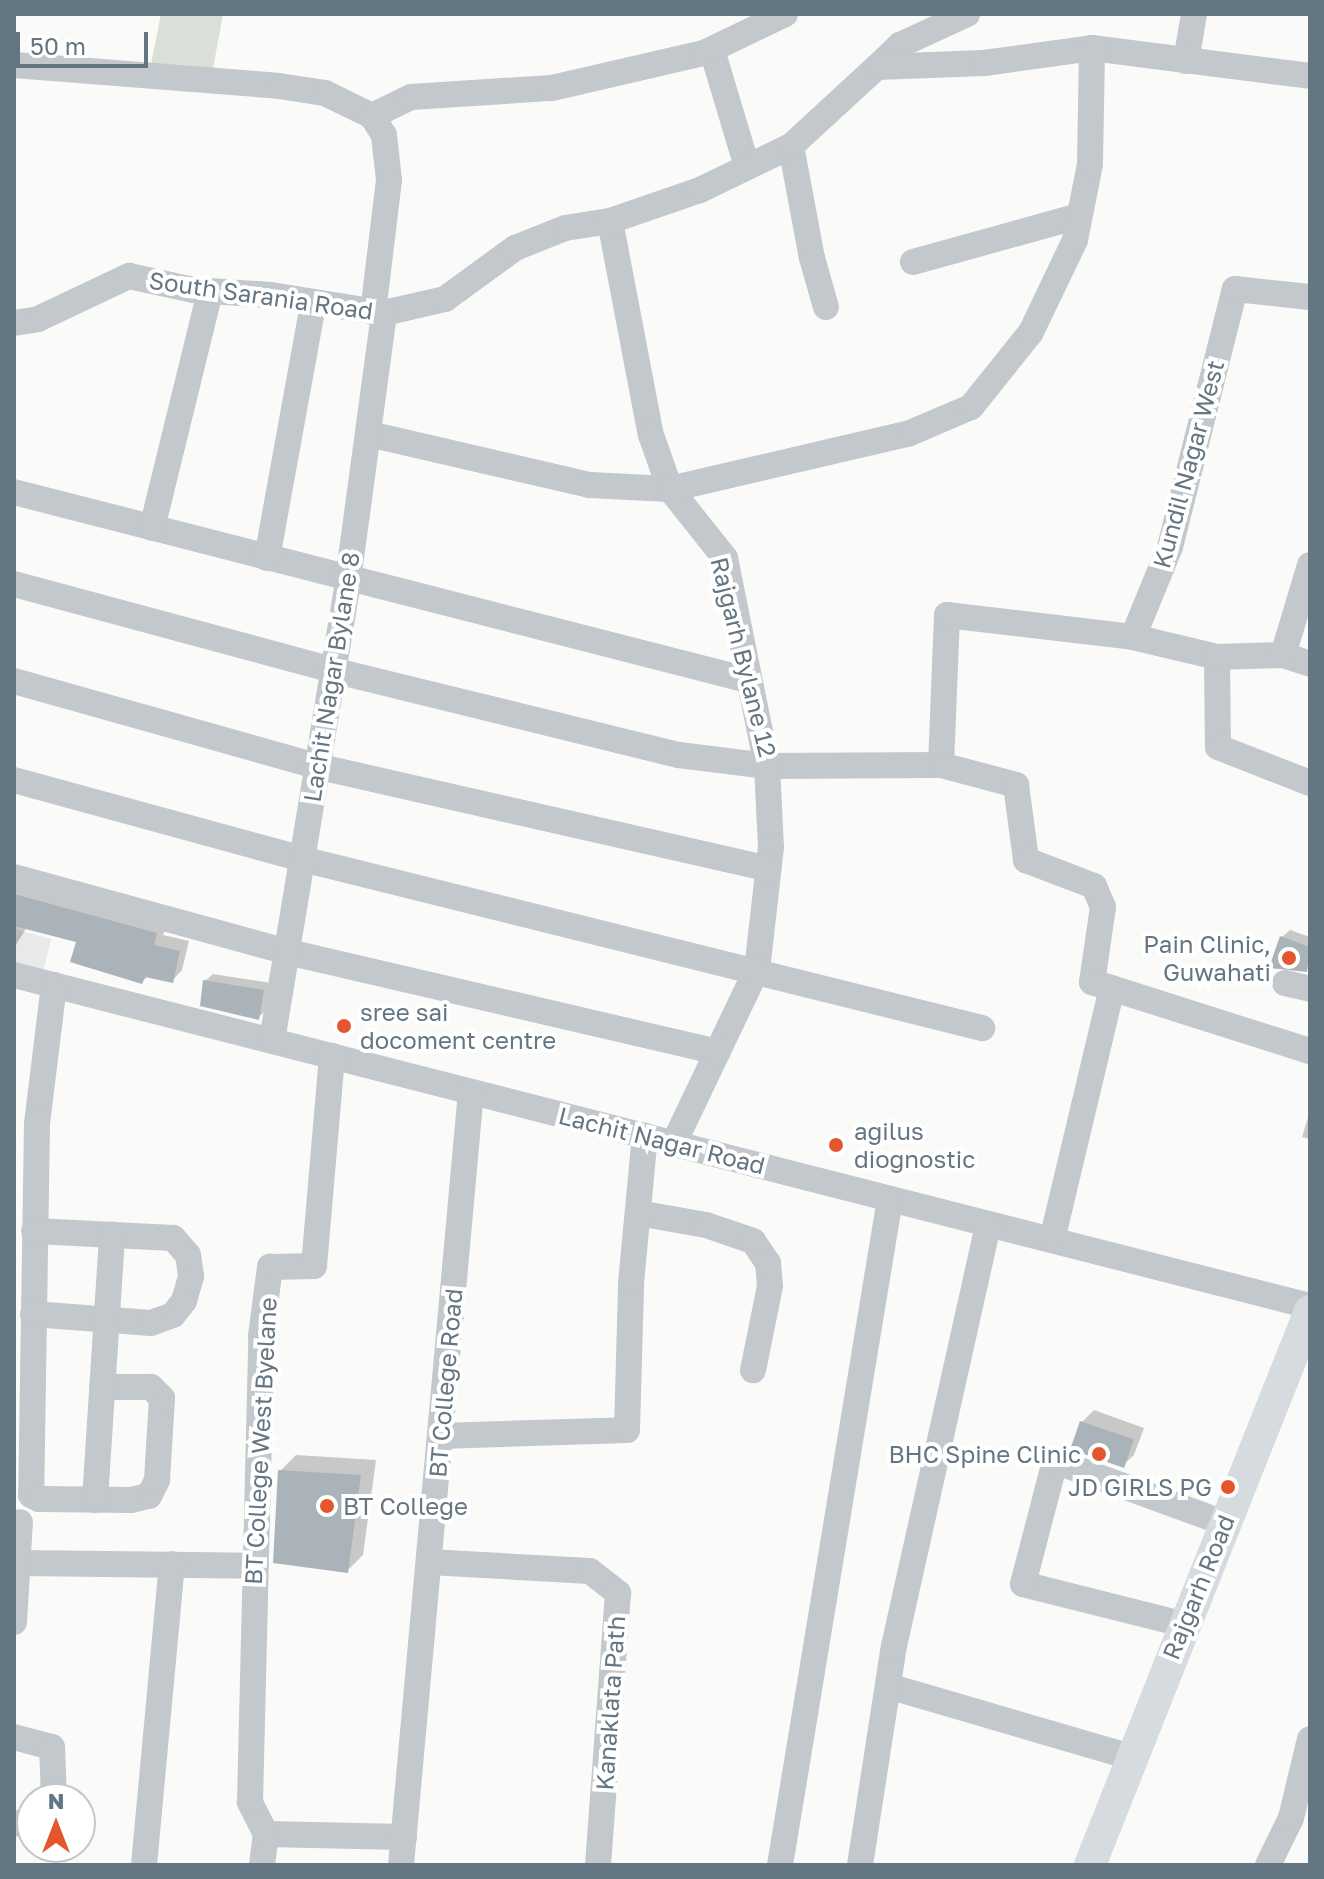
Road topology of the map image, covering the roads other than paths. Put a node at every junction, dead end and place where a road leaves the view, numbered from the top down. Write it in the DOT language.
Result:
graph roads {
  1 [pos="785,14"];
  2 [pos="967,14"];
  3 [pos="1194,14"];
  4 [pos="1092,48"];
  5 [pos="712,50"];
  6 [pos="1186,61"];
  7 [pos="14,65"];
  8 [pos="877,67"];
  9 [pos="1310,76"];
  10 [pos="372,116"];
  11 [pos="791,146"];
  12 [pos="747,167"];
  13 [pos="1079,216"];
  14 [pos="610,221"];
  15 [pos="913,262"];
  16 [pos="210,292"];
  17 [pos="1310,297"];
  18 [pos="313,304"];
  19 [pos="826,307"];
  20 [pos="379,312"];
  21 [pos="14,323"];
  22 [pos="369,434"];
  23 [pos="670,489"];
  24 [pos="14,492"];
  25 [pos="152,528"];
  26 [pos="267,558"];
  27 [pos="1310,565"];
  28 [pos="348,580"];
  29 [pos="14,584"];
  30 [pos="1133,637"];
  31 [pos="1283,655"];
  32 [pos="1217,657"];
  33 [pos="1310,664"];
  34 [pos="332,670"];
  35 [pos="748,680"];
  36 [pos="14,681"];
  37 [pos="941,765"];
  38 [pos="316,766"];
  39 [pos="767,766"];
  40 [pos="14,780"];
  41 [pos="1310,783"];
  42 [pos="302,859"];
  43 [pos="768,869"];
  44 [pos="14,877"];
  45 [pos="288,952"];
  46 [pos="757,969"];
  47 [pos="14,975"];
  48 [pos="54,985"];
  49 [pos="1112,988"];
  50 [pos="982,1028"];
  51 [pos="272,1041"];
  52 [pos="1310,1051"];
  53 [pos="717,1052"];
  54 [pos="332,1056"];
  55 [pos="471,1092"];
  56 [pos="645,1136"];
  57 [pos="674,1143"];
  58 [pos="890,1199"];
  59 [pos="638,1213"];
  60 [pos="988,1224"];
  61 [pos="34,1231"];
  62 [pos="112,1235"];
  63 [pos="1052,1240"];
  64 [pos="1310,1308"];
  65 [pos="108,1320"];
  66 [pos="26,1321"];
  67 [pos="753,1370"];
  68 [pos="102,1387"];
  69 [pos="440,1436"];
  70 [pos="95,1500"];
  71 [pos="20,1522"];
  72 [pos="1224,1523"];
  73 [pos="429,1562"];
  74 [pos="19,1563"];
  75 [pos="172,1564"];
  76 [pos="254,1566"];
  77 [pos="14,1622"];
  78 [pos="1182,1624"];
  79 [pos="888,1686"];
  80 [pos="14,1737"];
  81 [pos="1310,1739"];
  82 [pos="1131,1757"];
  83 [pos="53,1783"];
  84 [pos="1300,1821"];
  85 [pos="266,1834"];
  86 [pos="404,1837"];
  87 [pos="144,1865"];
  88 [pos="262,1865"];
  89 [pos="401,1865"];
  90 [pos="598,1865"];
  91 [pos="780,1865"];
  92 [pos="860,1865"];
  93 [pos="1090,1865"];
  94 [pos="1268,1865"];
  1 -- 5 [label="street"];
  2 -- 8 [label="street, South Sarania Road"];
  3 -- 6 [label="street"];
  4 -- 6 [label="street"];
  4 -- 8 [label="street"];
  4 -- 13 [label="street"];
  5 -- 10 [label="street"];
  5 -- 12 [label="street"];
  6 -- 9 [label="street"];
  7 -- 10 [label="street"];
  8 -- 11 [label="street, South Sarania Road"];
  10 -- 20 [label="street, Lachit Nagar Bylane 8"];
  11 -- 12 [label="street, South Sarania Road"];
  11 -- 19 [label="street"];
  12 -- 14 [label="street, South Sarania Road"];
  13 -- 15 [label="street"];
  13 -- 23 [label="street"];
  14 -- 20 [label="street, South Sarania Road"];
  14 -- 23 [label="street, Rajgarh Bylane 12"];
  16 -- 18 [label="street, South Sarania Road"];
  16 -- 21 [label="street, South Sarania Road"];
  16 -- 25 [label="street"];
  17 -- 30 [label="street, Kundil Nagar West"];
  18 -- 20 [label="street, South Sarania Road"];
  18 -- 26 [label="street"];
  20 -- 22 [label="street, Lachit Nagar Bylane 8"];
  22 -- 23 [label="street"];
  22 -- 28 [label="street, Lachit Nagar Bylane 8"];
  23 -- 35 [label="street, Rajgarh Bylane 12"];
  24 -- 25 [label="street"];
  25 -- 26 [label="street"];
  26 -- 28 [label="street"];
  27 -- 31 [label="street"];
  28 -- 34 [label="street, Lachit Nagar Bylane 8"];
  28 -- 35 [label="street"];
  29 -- 34 [label="street"];
  30 -- 32 [label="street"];
  30 -- 37 [label="street"];
  31 -- 32 [label="street"];
  31 -- 33 [label="street"];
  32 -- 41 [label="street"];
  34 -- 38 [label="street, Lachit Nagar Bylane 8"];
  34 -- 39 [label="street"];
  35 -- 39 [label="street, Rajgarh Bylane 12"];
  36 -- 38 [label="street"];
  37 -- 39 [label="street, Rajgarh Bylane 12"];
  37 -- 49 [label="street, Rajgarh Bylane 12"];
  38 -- 42 [label="street, Lachit Nagar Bylane 8"];
  38 -- 43 [label="street"];
  39 -- 43 [label="street"];
  40 -- 42 [label="street"];
  42 -- 45 [label="street, Lachit Nagar Bylane 8"];
  42 -- 46 [label="street"];
  43 -- 46 [label="street"];
  44 -- 45 [label="street"];
  45 -- 51 [label="street, Lachit Nagar Bylane 8"];
  45 -- 53 [label="street"];
  46 -- 50 [label="street"];
  46 -- 53 [label="street"];
  47 -- 48 [label="street, Lachit Nagar Road"];
  48 -- 51 [label="street, Lachit Nagar Road"];
  48 -- 61 [label="street"];
  49 -- 52 [label="street"];
  49 -- 63 [label="street"];
  51 -- 54 [label="street, Lachit Nagar Road"];
  53 -- 57 [label="street"];
  54 -- 55 [label="street, Lachit Nagar Road"];
  54 -- 76 [label="street, BT College West Byelane"];
  55 -- 56 [label="street, Lachit Nagar Road"];
  55 -- 69 [label="street, BT College Road"];
  56 -- 57 [label="street, Lachit Nagar Road"];
  56 -- 59 [label="street"];
  57 -- 58 [label="street, Lachit Nagar Road"];
  58 -- 60 [label="street, Lachit Nagar Road"];
  58 -- 91 [label="street"];
  59 -- 67 [label="street"];
  59 -- 69 [label="street"];
  60 -- 63 [label="street, Lachit Nagar Road"];
  60 -- 79 [label="street"];
  61 -- 62 [label="street"];
  61 -- 66 [label="street"];
  62 -- 65 [label="street"];
  62 -- 65 [label="street"];
  63 -- 64 [label="street, Lachit Nagar Road"];
  64 -- 72 [label="main road, Rajgarh Road"];
  65 -- 66 [label="street"];
  65 -- 68 [label="street"];
  66 -- 70 [label="street"];
  68 -- 70 [label="street"];
  68 -- 70 [label="street"];
  69 -- 73 [label="street, BT College Road"];
  71 -- 74 [label="street"];
  72 -- 78 [label="main road, Rajgarh Road"];
  72 -- 78 [label="street"];
  73 -- 86 [label="street, BT College Road"];
  73 -- 90 [label="street, Kanaklata Path"];
  74 -- 75 [label="street"];
  74 -- 77 [label="street"];
  75 -- 76 [label="street"];
  75 -- 87 [label="street"];
  76 -- 85 [label="street, BT College West Byelane"];
  78 -- 82 [label="main road, Rajgarh Road"];
  79 -- 82 [label="street"];
  79 -- 92 [label="street"];
  80 -- 83 [label="street"];
  81 -- 84 [label="street"];
  82 -- 93 [label="main road, Rajgarh Road"];
  84 -- 94 [label="street"];
  85 -- 86 [label="street"];
  85 -- 88 [label="street"];
  86 -- 89 [label="street, BT College Road"];
}
